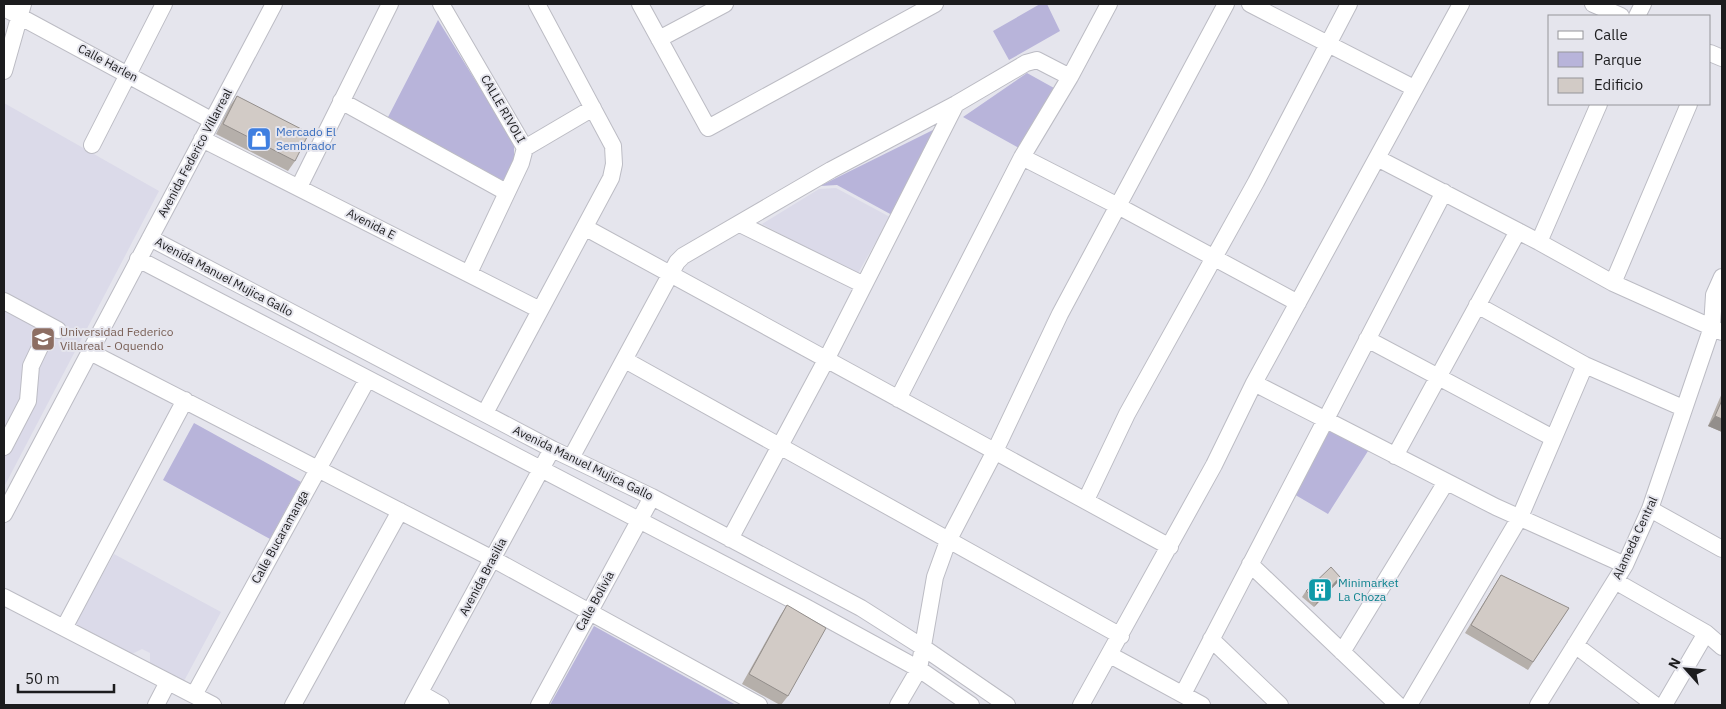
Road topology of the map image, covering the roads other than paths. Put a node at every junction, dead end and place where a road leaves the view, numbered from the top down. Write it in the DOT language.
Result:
graph roads {
  1 [pos="164,4"];
  2 [pos="274,4"];
  3 [pos="390,4"];
  4 [pos="441,4"];
  5 [pos="537,4"];
  6 [pos="640,4"];
  7 [pos="725,4"];
  8 [pos="935,4"];
  9 [pos="1109,4"];
  10 [pos="1226,4"];
  11 [pos="1250,4"];
  12 [pos="1349,4"];
  13 [pos="1460,4"];
  14 [pos="1593,4"];
  15 [pos="4,8"];
  16 [pos="21,10"];
  17 [pos="1619,15"];
  18 [pos="659,39"];
  19 [pos="1327,44"];
  20 [pos="4,71"];
  21 [pos="128,74"];
  22 [pos="1070,76"];
  23 [pos="1414,88"];
  24 [pos="341,101"];
  25 [pos="956,104"];
  26 [pos="1599,105"];
  27 [pos="1688,105"];
  28 [pos="593,108"];
  29 [pos="211,120"];
  30 [pos="202,140"];
  31 [pos="92,145"];
  32 [pos="525,148"];
  33 [pos="1022,157"];
  34 [pos="1377,158"];
  35 [pos="299,187"];
  36 [pos="506,192"];
  37 [pos="1444,192"];
  38 [pos="1118,206"];
  39 [pos="740,224"];
  40 [pos="586,228"];
  41 [pos="1518,231"];
  42 [pos="150,238"];
  43 [pos="1538,242"];
  44 [pos="1213,258"];
  45 [pos="138,259"];
  46 [pos="671,273"];
  47 [pos="469,274"];
  48 [pos="1722,277"];
  49 [pos="1613,283"];
  50 [pos="864,285"];
  51 [pos="4,302"];
  52 [pos="1298,303"];
  53 [pos="1477,305"];
  54 [pos="540,310"];
  55 [pos="1719,326"];
  56 [pos="1367,339"];
  57 [pos="90,352"];
  58 [pos="626,360"];
  59 [pos="826,360"];
  60 [pos="1585,365"];
  61 [pos="1438,376"];
  62 [pos="366,380"];
  63 [pos="1254,384"];
  64 [pos="898,399"];
  65 [pos="184,400"];
  66 [pos="1683,408"];
  67 [pos="485,413"];
  68 [pos="1324,420"];
  69 [pos="1553,438"];
  70 [pos="780,445"];
  71 [pos="4,447"];
  72 [pos="552,449"];
  73 [pos="995,451"];
  74 [pos="1396,456"];
  75 [pos="571,458"];
  76 [pos="318,469"];
  77 [pos="541,469"];
  78 [pos="1446,482"];
  79 [pos="652,497"];
  80 [pos="1086,500"];
  81 [pos="1650,510"];
  82 [pos="400,511"];
  83 [pos="4,514"];
  84 [pos="1520,517"];
  85 [pos="640,520"];
  86 [pos="730,539"];
  87 [pos="948,541"];
  88 [pos="1170,547"];
  89 [pos="1722,549"];
  90 [pos="493,559"];
  91 [pos="1250,564"];
  92 [pos="1625,565"];
  93 [pos="1615,581"];
  94 [pos="4,597"];
  95 [pos="589,612"];
  96 [pos="64,628"];
  97 [pos="1706,633"];
  98 [pos="1121,636"];
  99 [pos="1211,639"];
  100 [pos="1575,645"];
  101 [pos="1722,647"];
  102 [pos="924,648"];
  103 [pos="1342,652"];
  104 [pos="1110,655"];
  105 [pos="919,669"];
  106 [pos="168,682"];
  107 [pos="1183,694"];
  108 [pos="194,695"];
  109 [pos="416,699"];
  110 [pos="156,705"];
  111 [pos="213,705"];
  112 [pos="294,705"];
  113 [pos="442,705"];
  114 [pos="539,705"];
  115 [pos="759,705"];
  116 [pos="898,705"];
  117 [pos="971,705"];
  118 [pos="1007,705"];
  119 [pos="1081,705"];
  120 [pos="1202,705"];
  121 [pos="1280,705"];
  122 [pos="1398,705"];
  123 [pos="1409,705"];
  124 [pos="1538,705"];
  125 [pos="1655,705"];
  126 [pos="1664,705"];
  1 -- 21 [label="street"];
  2 -- 29 [label="street, Avenida Federico Villarreal"];
  3 -- 24 [label="street"];
  4 -- 32 [label="street, CALLE RIVOLI"];
  5 -- 28 [label="street"];
  6 -- 18 [label="street"];
  7 -- 18 [label="street"];
  8 -- 18 [label="street"];
  9 -- 22 [label="street"];
  10 -- 38 [label="street"];
  11 -- 19 [label="street"];
  12 -- 19 [label="street"];
  13 -- 23 [label="street"];
  14 -- 17 [label="street"];
  15 -- 16 [label="street, Calle Harlen"];
  16 -- 20 [label="street"];
  16 -- 21 [label="street, Calle Harlen"];
  19 -- 23 [label="street"];
  19 -- 44 [label="street"];
  21 -- 29 [label="street, Calle Harlen"];
  21 -- 31 [label="street"];
  22 -- 25 [label="street"];
  22 -- 33 [label="street"];
  23 -- 34 [label="street"];
  24 -- 35 [label="street"];
  24 -- 36 [label="street"];
  25 -- 39 [label="street"];
  25 -- 50 [label="street"];
  26 -- 43 [label="street"];
  27 -- 49 [label="street"];
  28 -- 32 [label="street"];
  28 -- 40 [label="street"];
  29 -- 30 [label="street, Avenida Federico Villarreal"];
  30 -- 35 [label="street, Avenida E"];
  30 -- 42 [label="street, Avenida Federico Villarreal"];
  32 -- 36 [label="street, CALLE RIVOLI"];
  33 -- 38 [label="street"];
  33 -- 64 [label="street"];
  34 -- 37 [label="street"];
  34 -- 52 [label="street"];
  35 -- 47 [label="street, Avenida E"];
  36 -- 47 [label="street, CALLE RIVOLI"];
  37 -- 41 [label="street"];
  37 -- 56 [label="street"];
  38 -- 44 [label="street"];
  38 -- 73 [label="street"];
  39 -- 46 [label="street"];
  39 -- 50 [label="street"];
  40 -- 46 [label="street"];
  40 -- 54 [label="street"];
  41 -- 43 [label="street"];
  41 -- 53 [label="street"];
  42 -- 45 [label="street, Avenida Federico Villarreal"];
  42 -- 67 [label="street, Avenida Manuel Mujica Gallo"];
  43 -- 49 [label="street"];
  44 -- 52 [label="street"];
  44 -- 80 [label="street"];
  45 -- 57 [label="street, Avenida Federico Villarreal"];
  45 -- 62 [label="street, Avenida Manuel Mujica Gallo"];
  46 -- 58 [label="street"];
  46 -- 59 [label="street"];
  47 -- 54 [label="street, Avenida E"];
  48 -- 55 [label="street, Alameda Central"];
  49 -- 55 [label="street"];
  50 -- 59 [label="street"];
  51 -- 71 [label="street"];
  52 -- 63 [label="street"];
  53 -- 60 [label="street"];
  53 -- 61 [label="street"];
  54 -- 67 [label="street"];
  55 -- 66 [label="street, Alameda Central"];
  56 -- 61 [label="street"];
  56 -- 68 [label="street"];
  57 -- 65 [label="street"];
  57 -- 83 [label="street, Avenida Federico Villarreal"];
  58 -- 70 [label="street"];
  58 -- 75 [label="street"];
  59 -- 64 [label="street"];
  59 -- 70 [label="street"];
  60 -- 66 [label="street"];
  60 -- 69 [label="street"];
  61 -- 69 [label="street"];
  61 -- 74 [label="street"];
  62 -- 76 [label="street, Calle Bucaramanga"];
  62 -- 77 [label="street, Avenida Manuel Mujica Gallo"];
  63 -- 68 [label="street"];
  63 -- 88 [label="street"];
  64 -- 73 [label="street"];
  65 -- 76 [label="street"];
  65 -- 96 [label="street"];
  66 -- 81 [label="street, Alameda Central"];
  67 -- 72 [label="street, Avenida Manuel Mujica Gallo"];
  68 -- 74 [label="street"];
  68 -- 91 [label="street"];
  69 -- 84 [label="street"];
  70 -- 86 [label="street"];
  70 -- 87 [label="street"];
  72 -- 75 [label="street, Avenida Manuel Mujica Gallo"];
  72 -- 77 [label="street, Avenida Brasilia"];
  73 -- 80 [label="street"];
  73 -- 87 [label="street"];
  74 -- 78 [label="street"];
  75 -- 79 [label="street, Avenida Manuel Mujica Gallo"];
  76 -- 82 [label="street"];
  76 -- 108 [label="street, Calle Bucaramanga"];
  77 -- 85 [label="street, Avenida Manuel Mujica Gallo"];
  77 -- 90 [label="street, Avenida Brasilia"];
  78 -- 84 [label="street"];
  78 -- 103 [label="street"];
  79 -- 85 [label="street, Calle Bolivia"];
  79 -- 86 [label="street, Avenida Manuel Mujica Gallo"];
  80 -- 88 [label="street"];
  81 -- 89 [label="street"];
  81 -- 92 [label="street, Alameda Central"];
  82 -- 90 [label="street"];
  82 -- 112 [label="street"];
  84 -- 92 [label="street"];
  84 -- 123 [label="street"];
  85 -- 95 [label="street, Calle Bolivia"];
  85 -- 105 [label="street, Avenida Manuel Mujica Gallo"];
  86 -- 102 [label="street, Avenida Manuel Mujica Gallo"];
  87 -- 98 [label="street"];
  87 -- 102 [label="street"];
  88 -- 98 [label="street"];
  90 -- 95 [label="street"];
  90 -- 109 [label="street, Avenida Brasilia"];
  91 -- 99 [label="street"];
  91 -- 103 [label="street"];
  92 -- 93 [label="street, Alameda Central"];
  93 -- 97 [label="street"];
  93 -- 100 [label="street, Alameda Central"];
  94 -- 96 [label="street"];
  95 -- 114 [label="street, Calle Bolivia"];
  95 -- 115 [label="street"];
  96 -- 106 [label="street"];
  97 -- 101 [label="street"];
  97 -- 126 [label="street"];
  98 -- 104 [label="street"];
  99 -- 107 [label="street"];
  99 -- 121 [label="street"];
  100 -- 124 [label="street, Alameda Central"];
  100 -- 125 [label="street"];
  102 -- 105 [label="street"];
  102 -- 118 [label="street, Avenida Manuel Mujica Gallo"];
  103 -- 122 [label="street"];
  104 -- 107 [label="street"];
  104 -- 119 [label="street"];
  105 -- 116 [label="street"];
  105 -- 117 [label="street, Avenida Manuel Mujica Gallo"];
  106 -- 108 [label="street"];
  106 -- 110 [label="street"];
  107 -- 120 [label="street"];
  108 -- 111 [label="street"];
  109 -- 113 [label="street"];
}
